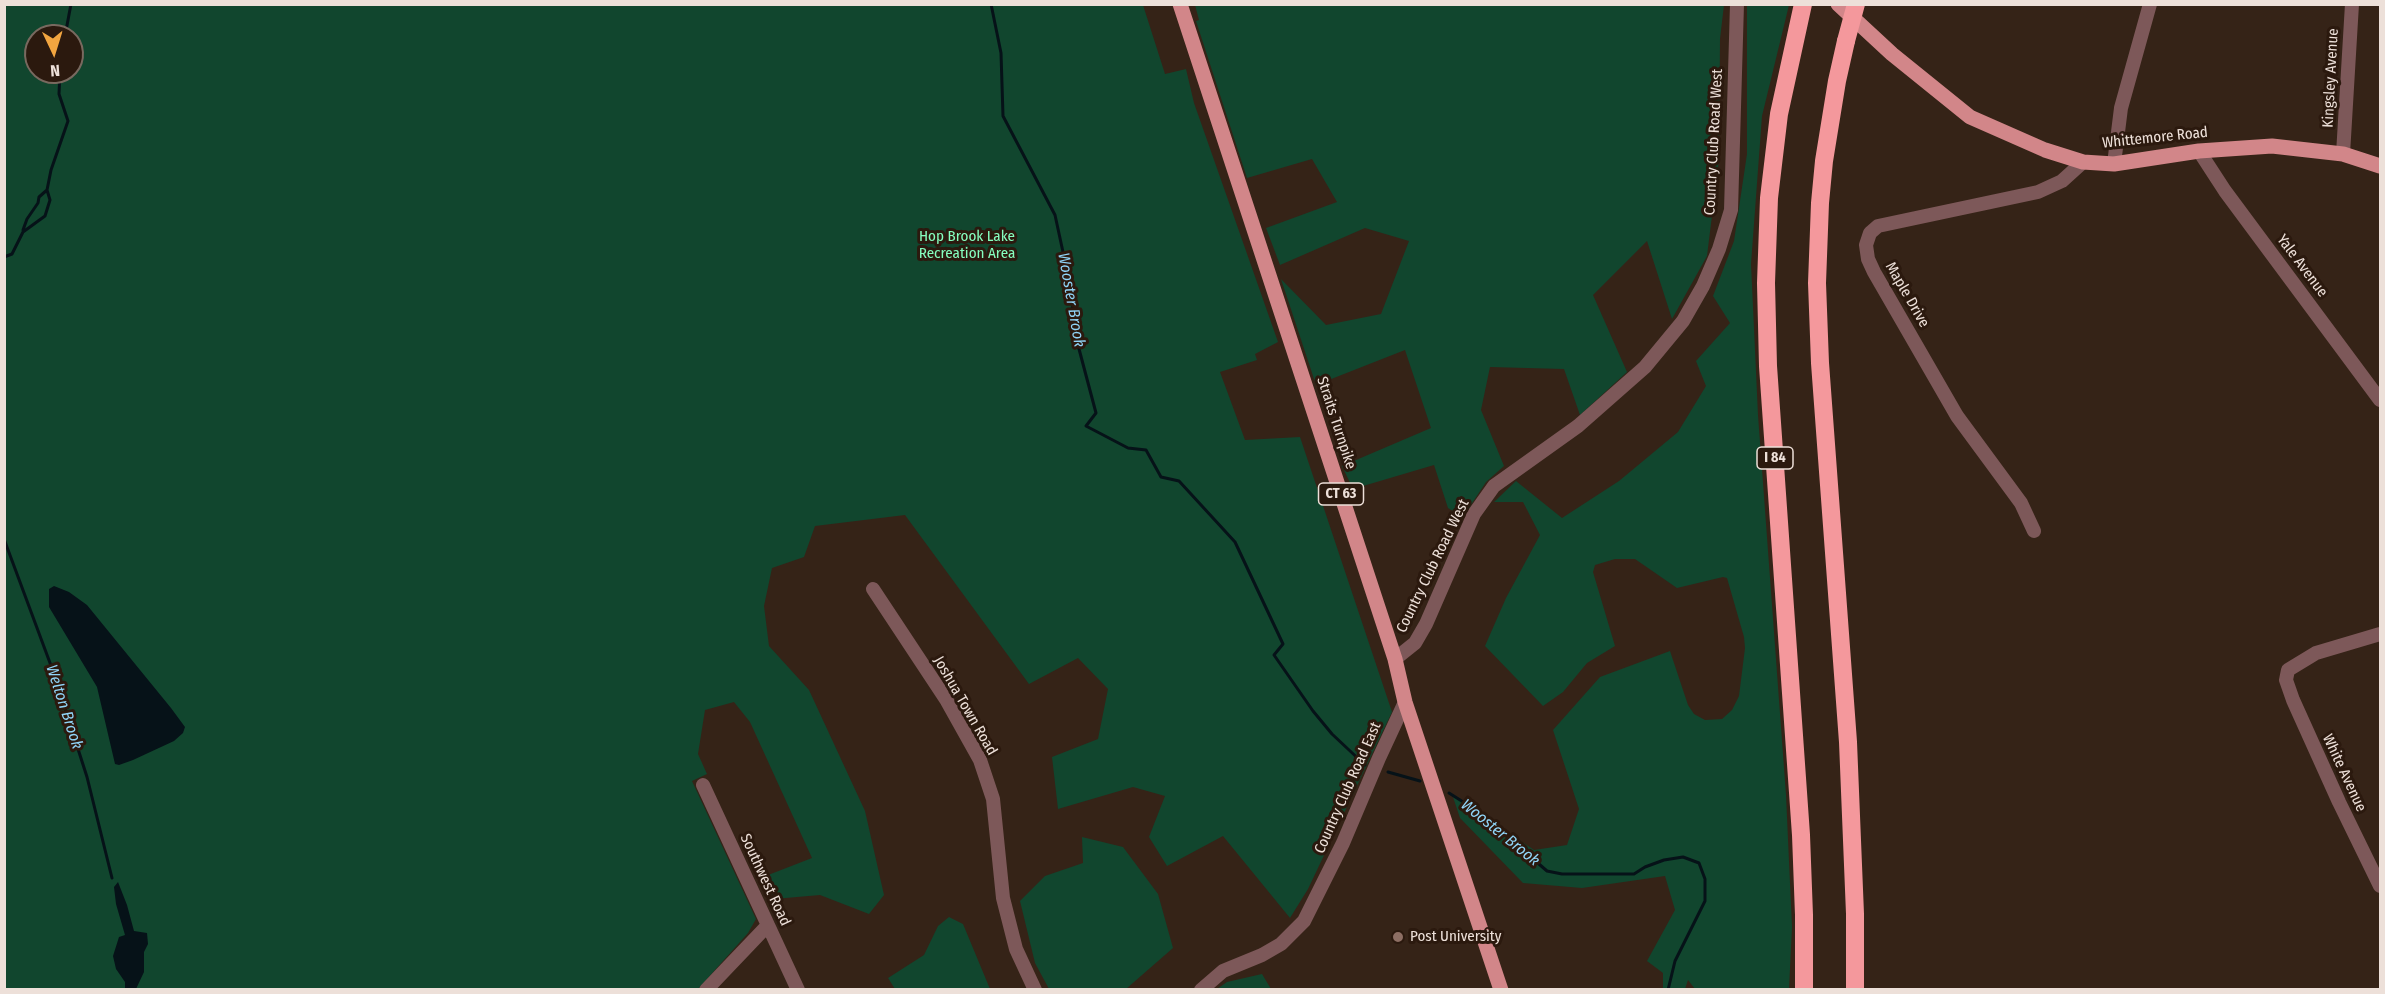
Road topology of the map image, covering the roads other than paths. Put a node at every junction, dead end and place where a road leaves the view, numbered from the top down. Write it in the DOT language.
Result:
graph roads {
  1 [pos="1180,4"];
  2 [pos="1737,4"];
  3 [pos="1803,4"];
  4 [pos="1838,4"];
  5 [pos="1856,4"];
  6 [pos="2150,4"];
  7 [pos="2352,4"];
  8 [pos="2199,151"];
  9 [pos="2343,154"];
  10 [pos="2083,162"];
  11 [pos="2114,164"];
  12 [pos="2380,166"];
  13 [pos="2380,400"];
  14 [pos="2034,531"];
  15 [pos="873,589"];
  16 [pos="2380,634"];
  17 [pos="1395,659"];
  18 [pos="1405,702"];
  19 [pos="703,785"];
  20 [pos="2380,886"];
  21 [pos="768,925"];
  22 [pos="706,990"];
  23 [pos="798,990"];
  24 [pos="1035,990"];
  25 [pos="1201,990"];
  26 [pos="1502,990"];
  27 [pos="1804,990"];
  28 [pos="1855,990"];
  1 -- 17 [label="main road, Straits Turnpike / CT 63"];
  2 -- 17 [label="street, Country Club Road West"];
  3 -- 27 [label="highway, I 84"];
  4 -- 10 [label="main road, Whittemore Road"];
  5 -- 28 [label="highway, bridge"];
  6 -- 11 [label="street"];
  7 -- 9 [label="street, Kingsley Avenue"];
  8 -- 9 [label="main road, Whittemore Road"];
  8 -- 11 [label="main road, Whittemore Road"];
  8 -- 13 [label="street, Yale Avenue"];
  9 -- 12 [label="main road, Whittemore Road"];
  10 -- 11 [label="main road, Whittemore Road"];
  10 -- 14 [label="street, Maple Drive"];
  15 -- 24 [label="street, Joshua Town Road"];
  16 -- 20 [label="street, White Avenue"];
  17 -- 18 [label="main road, Straits Turnpike / CT 63"];
  18 -- 25 [label="street, Country Club Road East"];
  18 -- 26 [label="main road, Straits Turnpike / CT 63"];
  19 -- 21 [label="street, Southwest Road"];
  21 -- 22 [label="street"];
  21 -- 23 [label="street, Southwest Road"];
}
